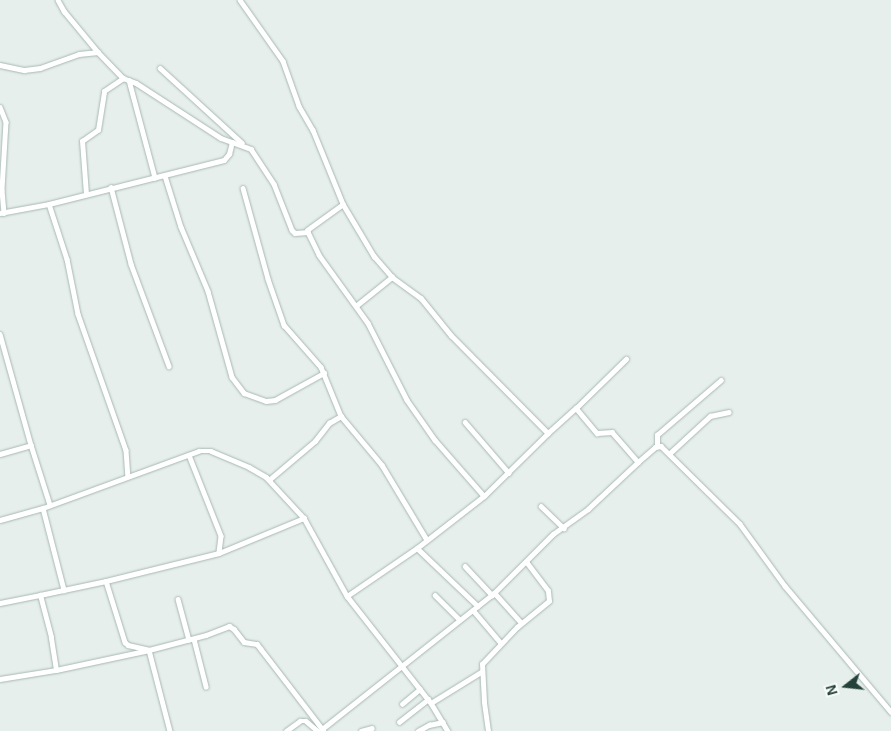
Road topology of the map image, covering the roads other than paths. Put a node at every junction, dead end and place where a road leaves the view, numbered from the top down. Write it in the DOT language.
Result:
graph roads {
  1 [pos="58,0"];
  2 [pos="240,0"];
  3 [pos="98,52"];
  4 [pos="0,65"];
  5 [pos="160,68"];
  6 [pos="123,78"];
  7 [pos="129,80"];
  8 [pos="0,107"];
  9 [pos="232,142"];
  10 [pos="243,144"];
  11 [pos="165,176"];
  12 [pos="155,178"];
  13 [pos="111,188"];
  14 [pos="242,188"];
  15 [pos="86,194"];
  16 [pos="50,204"];
  17 [pos="343,204"];
  18 [pos="2,213"];
  19 [pos="306,230"];
  20 [pos="392,277"];
  21 [pos="357,305"];
  22 [pos="0,334"];
  23 [pos="626,358"];
  24 [pos="169,366"];
  25 [pos="324,373"];
  26 [pos="721,380"];
  27 [pos="576,408"];
  28 [pos="729,412"];
  29 [pos="341,416"];
  30 [pos="465,422"];
  31 [pos="548,433"];
  32 [pos="31,446"];
  33 [pos="657,446"];
  34 [pos="0,454"];
  35 [pos="669,454"];
  36 [pos="189,455"];
  37 [pos="638,462"];
  38 [pos="509,473"];
  39 [pos="128,476"];
  40 [pos="269,480"];
  41 [pos="484,496"];
  42 [pos="50,505"];
  43 [pos="541,506"];
  44 [pos="43,508"];
  45 [pos="304,518"];
  46 [pos="0,520"];
  47 [pos="564,528"];
  48 [pos="427,540"];
  49 [pos="417,548"];
  50 [pos="218,553"];
  51 [pos="526,562"];
  52 [pos="465,566"];
  53 [pos="106,580"];
  54 [pos="64,590"];
  55 [pos="493,594"];
  56 [pos="40,595"];
  57 [pos="435,595"];
  58 [pos="346,596"];
  59 [pos="178,599"];
  60 [pos="0,603"];
  61 [pos="476,608"];
  62 [pos="460,620"];
  63 [pos="521,624"];
  64 [pos="191,639"];
  65 [pos="501,643"];
  66 [pos="149,650"];
  67 [pos="402,667"];
  68 [pos="56,670"];
  69 [pos="481,672"];
  70 [pos="0,679"];
  71 [pos="206,686"];
  72 [pos="420,689"];
  73 [pos="430,701"];
  74 [pos="402,704"];
  75 [pos="891,712"];
  76 [pos="399,722"];
  77 [pos="443,722"];
  78 [pos="372,728"];
  79 [pos="321,730"];
  80 [pos="170,731"];
  81 [pos="286,731"];
  82 [pos="361,731"];
  83 [pos="418,731"];
  84 [pos="448,731"];
  85 [pos="488,731"];
  1 -- 3 [label="street"];
  2 -- 17 [label="street"];
  3 -- 4 [label="street"];
  3 -- 6 [label="street"];
  5 -- 10 [label="street"];
  6 -- 7 [label="street"];
  6 -- 15 [label="street"];
  7 -- 9 [label="street"];
  7 -- 12 [label="street"];
  8 -- 18 [label="street"];
  9 -- 10 [label="street"];
  9 -- 11 [label="street"];
  10 -- 19 [label="street"];
  11 -- 12 [label="street"];
  11 -- 25 [label="street"];
  12 -- 13 [label="street"];
  13 -- 15 [label="street"];
  13 -- 24 [label="street"];
  14 -- 25 [label="street"];
  15 -- 16 [label="street"];
  16 -- 18 [label="street"];
  16 -- 39 [label="street"];
  17 -- 19 [label="street"];
  17 -- 20 [label="street"];
  19 -- 21 [label="street"];
  20 -- 21 [label="street"];
  20 -- 31 [label="street"];
  21 -- 41 [label="street"];
  22 -- 32 [label="street"];
  23 -- 27 [label="street"];
  25 -- 29 [label="street"];
  26 -- 33 [label="street"];
  27 -- 31 [label="street"];
  27 -- 37 [label="street"];
  28 -- 35 [label="street"];
  29 -- 40 [label="street"];
  29 -- 48 [label="street"];
  30 -- 38 [label="street"];
  31 -- 38 [label="street"];
  32 -- 34 [label="street"];
  32 -- 42 [label="street"];
  33 -- 35 [label="street"];
  33 -- 37 [label="street"];
  35 -- 75 [label="street"];
  36 -- 39 [label="street"];
  36 -- 40 [label="street"];
  36 -- 50 [label="street"];
  37 -- 47 [label="street"];
  38 -- 41 [label="street"];
  39 -- 42 [label="street"];
  40 -- 45 [label="street"];
  41 -- 48 [label="street"];
  42 -- 44 [label="street"];
  43 -- 47 [label="street"];
  44 -- 46 [label="street"];
  44 -- 54 [label="street"];
  45 -- 50 [label="street"];
  45 -- 58 [label="street"];
  47 -- 51 [label="street"];
  48 -- 49 [label="street"];
  49 -- 58 [label="street"];
  49 -- 61 [label="street"];
  50 -- 53 [label="street"];
  51 -- 55 [label="street"];
  51 -- 63 [label="street"];
  52 -- 55 [label="street"];
  53 -- 54 [label="street"];
  53 -- 66 [label="street"];
  54 -- 56 [label="street"];
  55 -- 61 [label="street"];
  55 -- 63 [label="street"];
  56 -- 60 [label="street"];
  56 -- 68 [label="street"];
  57 -- 62 [label="street"];
  58 -- 67 [label="street"];
  59 -- 64 [label="street"];
  61 -- 62 [label="street"];
  61 -- 65 [label="street"];
  62 -- 67 [label="street"];
  63 -- 65 [label="street"];
  64 -- 66 [label="street"];
  64 -- 71 [label="street"];
  64 -- 79 [label="street"];
  65 -- 69 [label="street"];
  66 -- 68 [label="street"];
  66 -- 80 [label="street"];
  67 -- 72 [label="street"];
  67 -- 79 [label="street"];
  68 -- 70 [label="street"];
  69 -- 73 [label="street"];
  69 -- 85 [label="street"];
  72 -- 73 [label="street"];
  72 -- 74 [label="street"];
  73 -- 76 [label="street"];
  73 -- 77 [label="street"];
  77 -- 83 [label="street"];
  77 -- 84 [label="street"];
  78 -- 82 [label="street"];
  79 -- 81 [label="street"];
}
